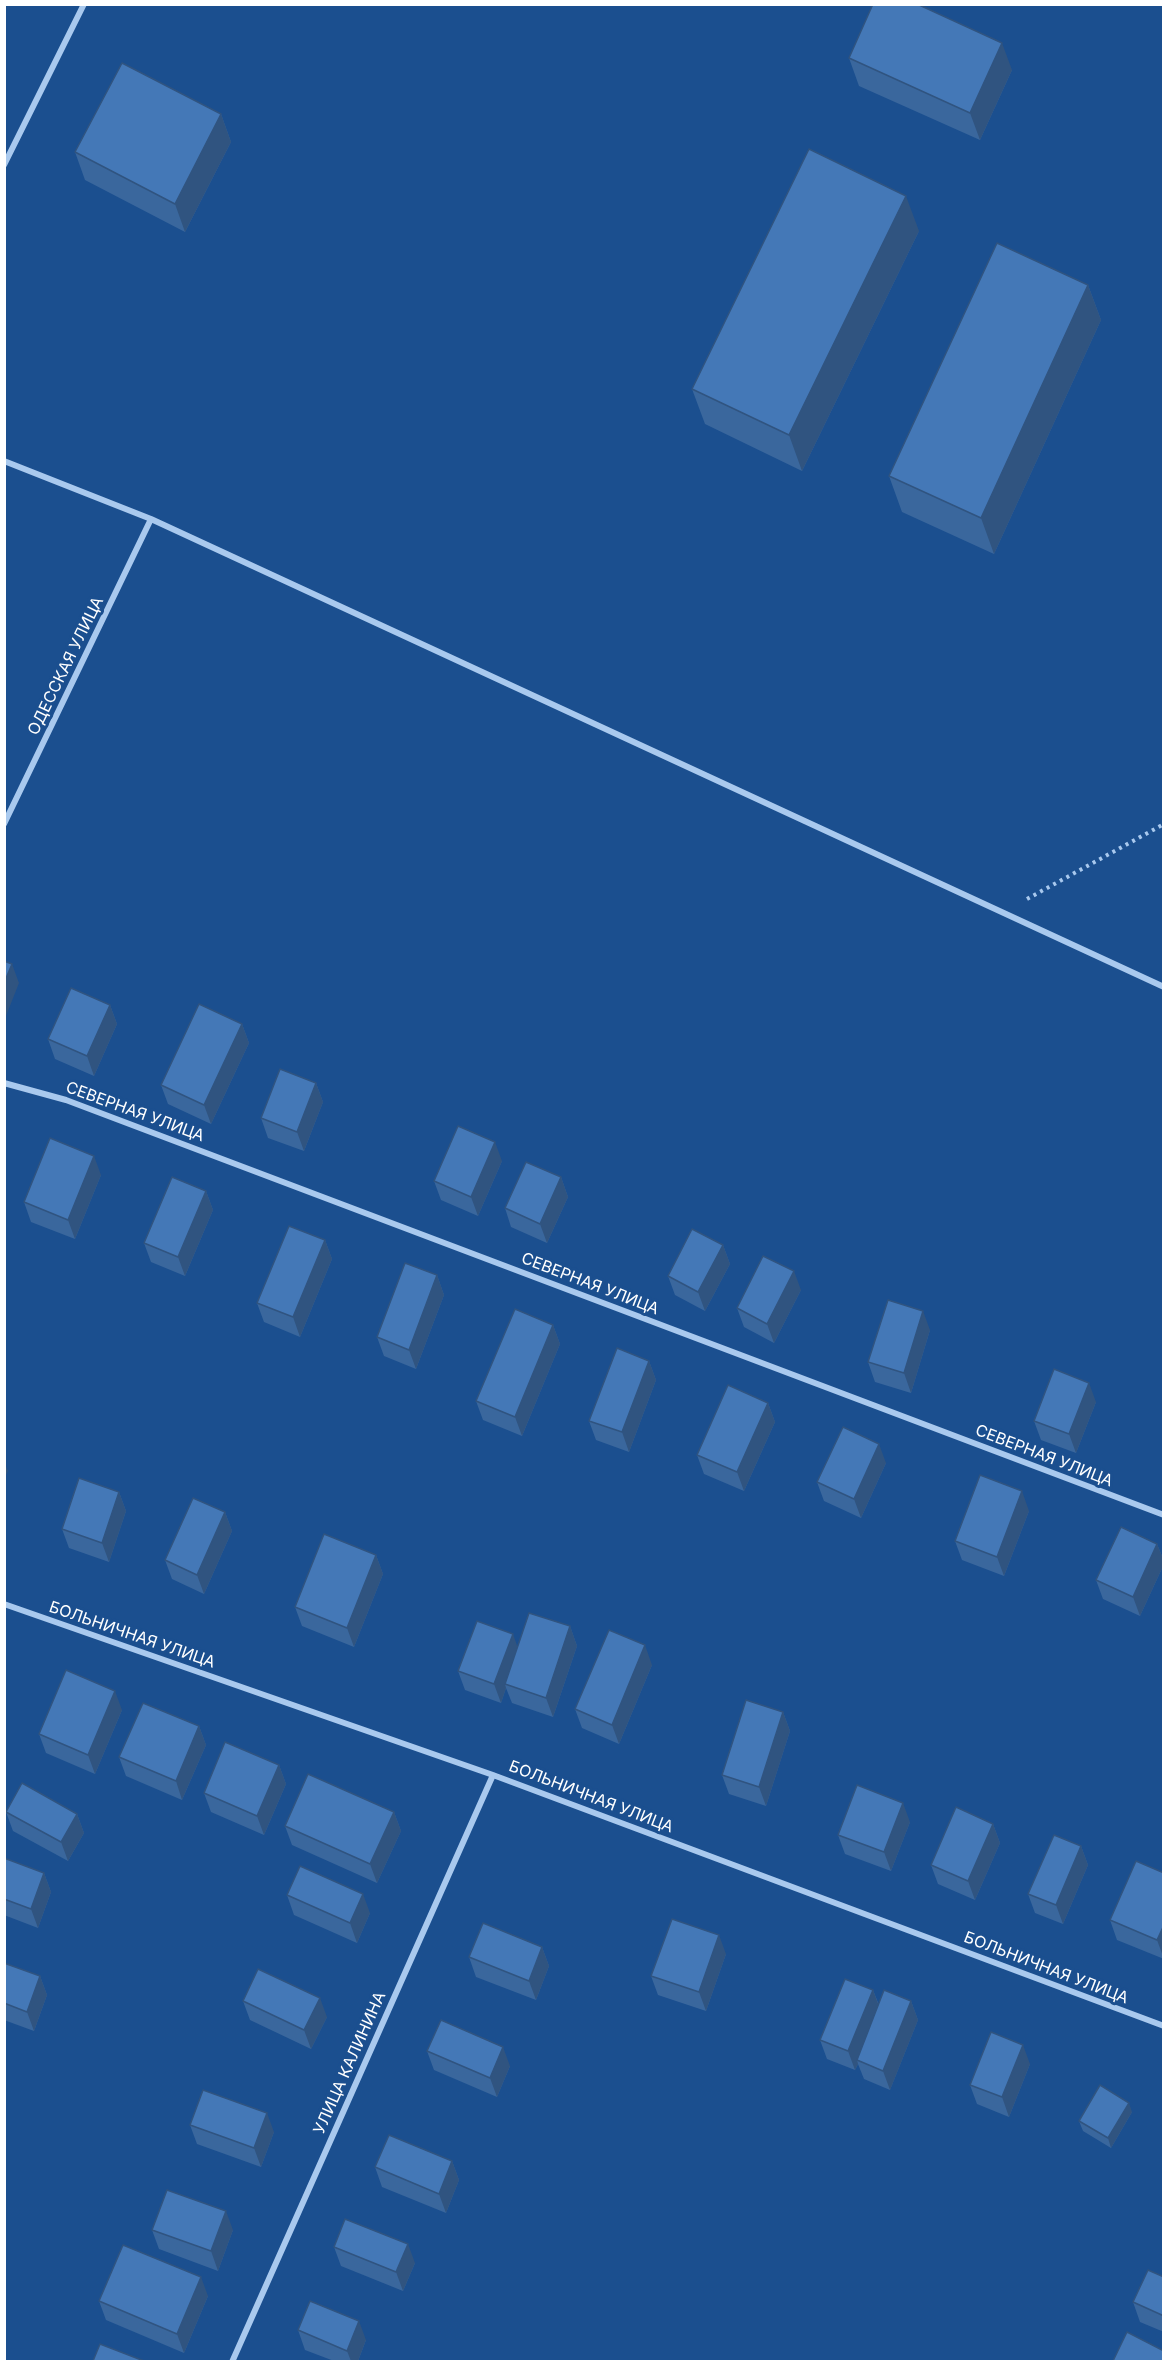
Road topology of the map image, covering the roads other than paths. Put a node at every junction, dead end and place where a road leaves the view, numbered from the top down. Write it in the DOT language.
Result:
graph roads {
  1 [pos="84,4"];
  2 [pos="4,165"];
  3 [pos="4,461"];
  4 [pos="151,519"];
  5 [pos="4,824"];
  6 [pos="1164,987"];
  7 [pos="4,1083"];
  8 [pos="1164,1515"];
  9 [pos="4,1604"];
  10 [pos="493,1775"];
  11 [pos="1164,2026"];
  12 [pos="232,2361"];
  1 -- 2 [label="street"];
  3 -- 4 [label="street"];
  4 -- 5 [label="street, ОДЕССКАЯ УЛИЦА"];
  4 -- 6 [label="street"];
  7 -- 8 [label="street, СЕВЕРНАЯ УЛИЦА"];
  9 -- 10 [label="street, БОЛЬНИЧНАЯ УЛИЦА"];
  10 -- 11 [label="street, БОЛЬНИЧНАЯ УЛИЦА"];
  10 -- 12 [label="street, УЛИЦА КАЛИНИНА"];
}
